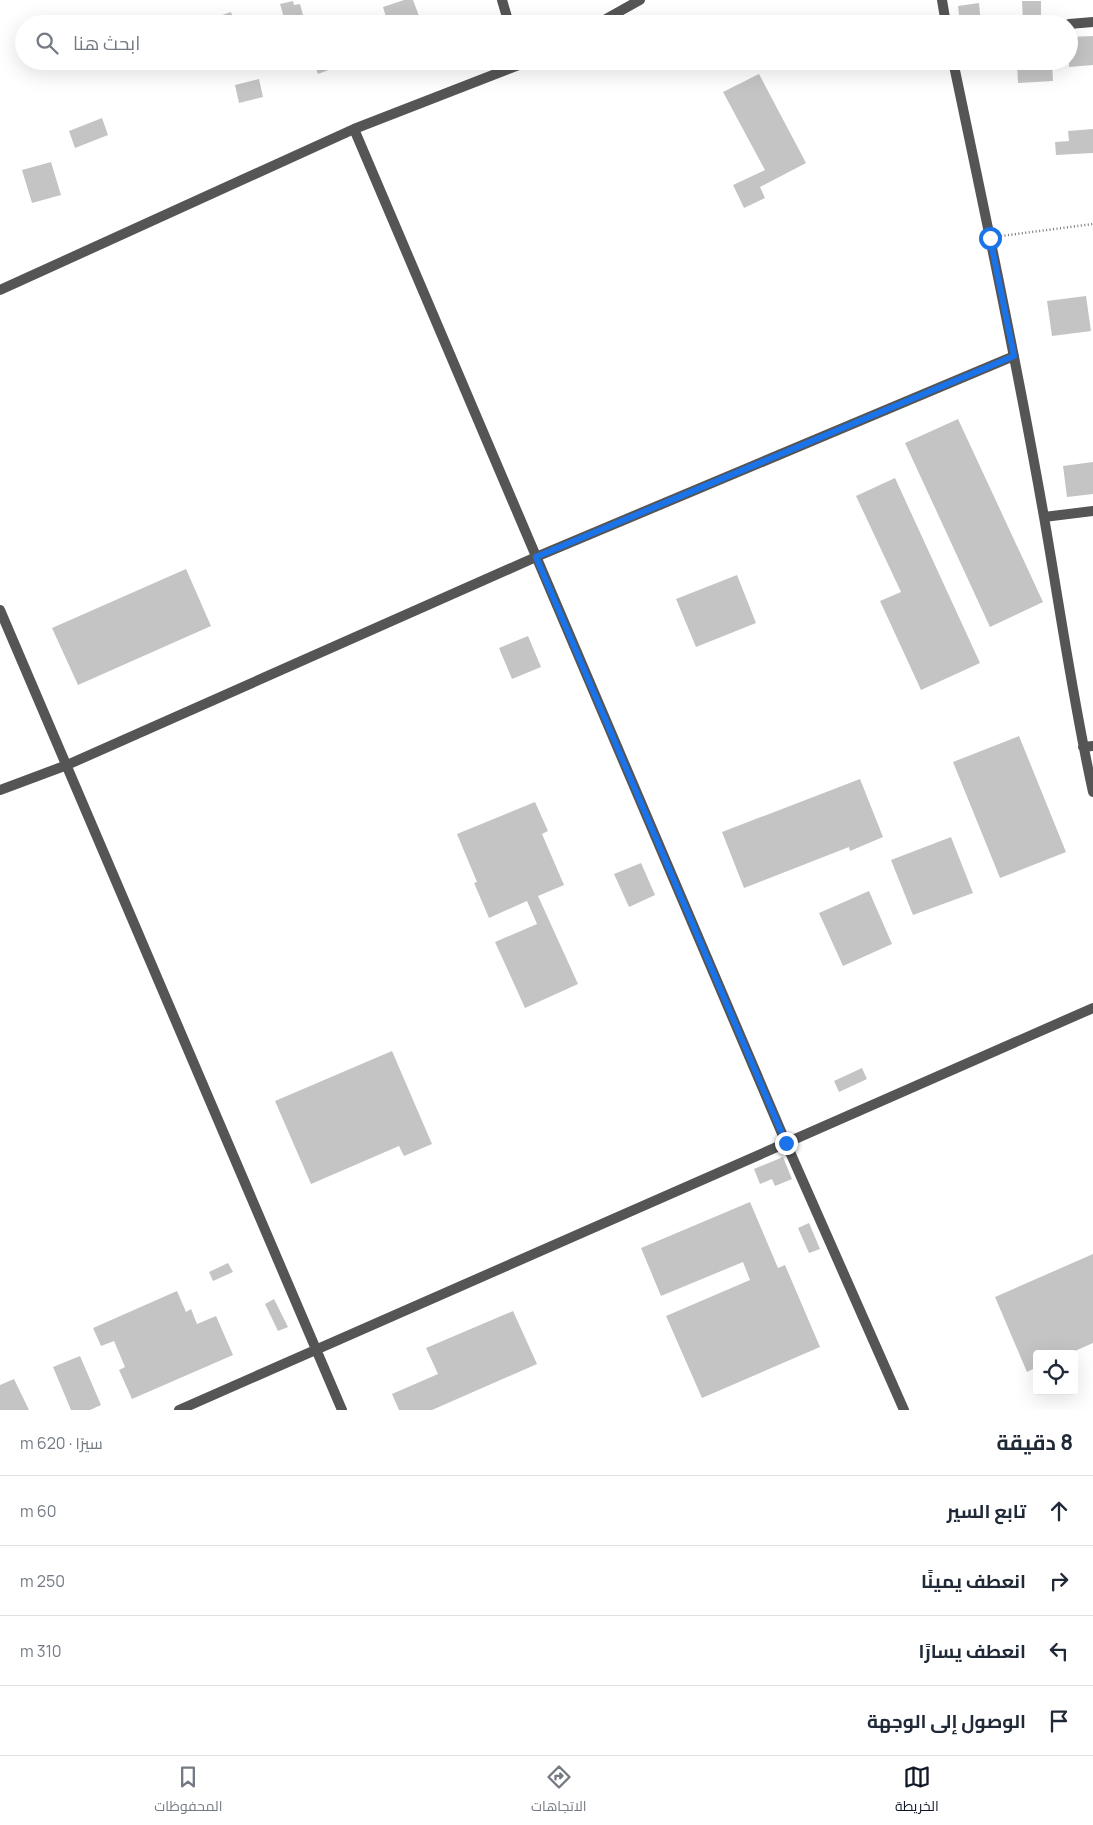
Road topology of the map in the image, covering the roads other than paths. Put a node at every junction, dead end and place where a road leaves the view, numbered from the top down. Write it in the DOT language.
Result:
graph roads {
  1 [pos="502,0"];
  2 [pos="640,0"];
  3 [pos="942,0"];
  4 [pos="507,15"];
  5 [pos="613,15"];
  6 [pos="944,15"];
  7 [pos="1093,22"];
  8 [pos="1078,23"];
  9 [pos="504,70"];
  10 [pos="955,70"];
  11 [pos="354,129"];
  12 [pos="0,290"];
  13 [pos="1014,356"];
  14 [pos="1093,511"];
  15 [pos="1044,518"];
  16 [pos="536,557"];
  17 [pos="0,610"];
  18 [pos="1088,747"];
  19 [pos="67,765"];
  20 [pos="0,790"];
  21 [pos="1093,792"];
  22 [pos="1093,1008"];
  23 [pos="786,1143"];
  24 [pos="316,1350"];
  25 [pos="180,1410"];
  26 [pos="342,1410"];
  27 [pos="904,1410"];
  1 -- 4 [label="street"];
  2 -- 5 [label="street"];
  3 -- 6 [label="street"];
  7 -- 8 [label="street"];
  9 -- 11 [label="street"];
  10 -- 13 [label="street"];
  11 -- 12 [label="street"];
  11 -- 16 [label="street"];
  13 -- 15 [label="street"];
  13 -- 16 [label="street"];
  14 -- 15 [label="street"];
  15 -- 18 [label="street"];
  16 -- 19 [label="street"];
  16 -- 23 [label="street"];
  17 -- 19 [label="street"];
  18 -- 21 [label="street"];
  19 -- 20 [label="street"];
  19 -- 24 [label="street"];
  22 -- 23 [label="street"];
  23 -- 24 [label="street"];
  23 -- 27 [label="street"];
  24 -- 25 [label="street"];
  24 -- 26 [label="street"];
}
